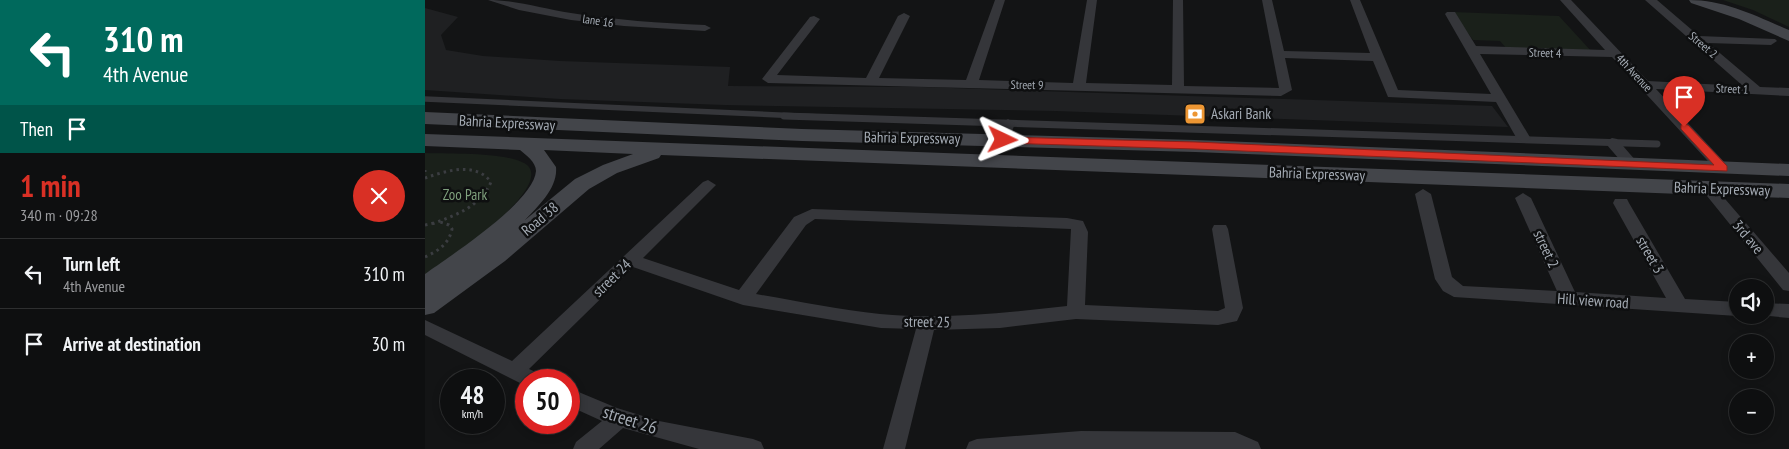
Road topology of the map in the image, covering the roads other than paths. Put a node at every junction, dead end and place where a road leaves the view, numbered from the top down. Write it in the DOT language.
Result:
graph roads {
  1 [pos="493,0"];
  2 [pos="1000,0"];
  3 [pos="1092,0"];
  4 [pos="1178,0"];
  5 [pos="1267,0"];
  6 [pos="1355,0"];
  7 [pos="1565,0"];
  8 [pos="1650,0"];
  9 [pos="1696,0"];
  10 [pos="1709,0"];
  11 [pos="1451,14"];
  12 [pos="904,16"];
  13 [pos="814,19"];
  14 [pos="705,28"];
  15 [pos="1789,31"];
  16 [pos="1789,36"];
  17 [pos="1696,39"];
  18 [pos="1771,41"];
  19 [pos="1473,50"];
  20 [pos="1278,54"];
  21 [pos="1617,54"];
  22 [pos="1378,57"];
  23 [pos="769,79"];
  24 [pos="871,81"];
  25 [pos="971,84"];
  26 [pos="1645,85"];
  27 [pos="1079,86"];
  28 [pos="1178,89"];
  29 [pos="1286,90"];
  30 [pos="1757,90"];
  31 [pos="1789,92"];
  32 [pos="1501,98"];
  33 [pos="425,99"];
  34 [pos="425,118"];
  35 [pos="1006,132"];
  36 [pos="1524,139"];
  37 [pos="425,140"];
  38 [pos="1612,142"];
  39 [pos="526,144"];
  40 [pos="1657,144"];
  41 [pos="1195,146"];
  42 [pos="665,150"];
  43 [pos="1631,164"];
  44 [pos="1195,169"];
  45 [pos="1723,169"];
  46 [pos="1789,170"];
  47 [pos="708,185"];
  48 [pos="1708,188"];
  49 [pos="1789,191"];
  50 [pos="1423,194"];
  51 [pos="1523,198"];
  52 [pos="1621,203"];
  53 [pos="1220,229"];
  54 [pos="631,260"];
  55 [pos="1789,285"];
  56 [pos="425,286"];
  57 [pos="743,298"];
  58 [pos="1569,299"];
  59 [pos="425,306"];
  60 [pos="1679,306"];
  61 [pos="1729,309"];
  62 [pos="1774,310"];
  63 [pos="1789,311"];
  64 [pos="1076,312"];
  65 [pos="927,322"];
  66 [pos="425,327"];
  67 [pos="514,371"];
  68 [pos="580,402"];
  69 [pos="620,418"];
  70 [pos="1081,445"];
  71 [pos="1242,445"];
  72 [pos="584,449"];
  73 [pos="753,449"];
  74 [pos="895,449"];
  75 [pos="977,449"];
  1 -- 14 [label="street, lane 16"];
  2 -- 25 [label="street"];
  3 -- 27 [label="street"];
  4 -- 28 [label="street"];
  5 -- 20 [label="street"];
  6 -- 22 [label="street"];
  7 -- 21 [label="street, 4th Avenue"];
  8 -- 17 [label="street, Street 2"];
  9 -- 16 [label="main road"];
  10 -- 15 [label="main road"];
  11 -- 19 [label="street"];
  12 -- 24 [label="street"];
  13 -- 23 [label="street"];
  17 -- 18 [label="street"];
  17 -- 30 [label="street, Street 2"];
  19 -- 21 [label="street, Street 4"];
  19 -- 32 [label="street"];
  20 -- 22 [label="street"];
  20 -- 29 [label="street"];
  21 -- 26 [label="street, 4th Avenue"];
  22 -- 32 [label="street"];
  23 -- 24 [label="street, Street 9"];
  24 -- 25 [label="street, Street 9"];
  25 -- 27 [label="street, Street 9"];
  26 -- 30 [label="street, Street 1"];
  26 -- 45 [label="street, 4th Avenue"];
  27 -- 28 [label="street, Street 9"];
  28 -- 29 [label="street, Street 9"];
  30 -- 31 [label="street, Street 1"];
  32 -- 36 [label="street"];
  33 -- 35 [label="lane"];
  34 -- 35 [label="main road, Bahria Expressway"];
  35 -- 36 [label="lane"];
  35 -- 41 [label="main road, Bahria Expressway"];
  36 -- 38 [label="lane"];
  37 -- 39 [label="main road, Bahria Expressway"];
  38 -- 40 [label="lane"];
  38 -- 43 [label="street"];
  39 -- 42 [label="main road, Bahria Expressway"];
  39 -- 56 [label="main road, Road 38"];
  41 -- 43 [label="main road, Bahria Expressway"];
  41 -- 44 [label="main road"];
  42 -- 44 [label="main road, Bahria Expressway"];
  42 -- 59 [label="main road, Road 38"];
  43 -- 45 [label="main road, Bahria Expressway"];
  44 -- 48 [label="main road, Bahria Expressway"];
  45 -- 46 [label="main road, Bahria Expressway"];
  47 -- 54 [label="street, street 24"];
  48 -- 49 [label="main road, Bahria Expressway"];
  48 -- 55 [label="street, 3rd ave"];
  50 -- 58 [label="street, Hill view road"];
  51 -- 58 [label="street, street 2"];
  52 -- 60 [label="street, street 3"];
  53 -- 64 [label="street, street 25"];
  54 -- 57 [label="street, street 25"];
  54 -- 67 [label="street, street 24"];
  57 -- 64 [label="street"];
  57 -- 65 [label="street, street 25"];
  58 -- 60 [label="street, Hill view road"];
  60 -- 61 [label="street, Hill view road"];
  62 -- 63 [label="street"];
  64 -- 65 [label="street, street 25"];
  65 -- 74 [label="street"];
  66 -- 67 [label="street"];
  68 -- 69 [label="street, street 26"];
  69 -- 72 [label="street"];
  69 -- 73 [label="street, street 26"];
  70 -- 71 [label="street"];
  70 -- 75 [label="street"];
}
